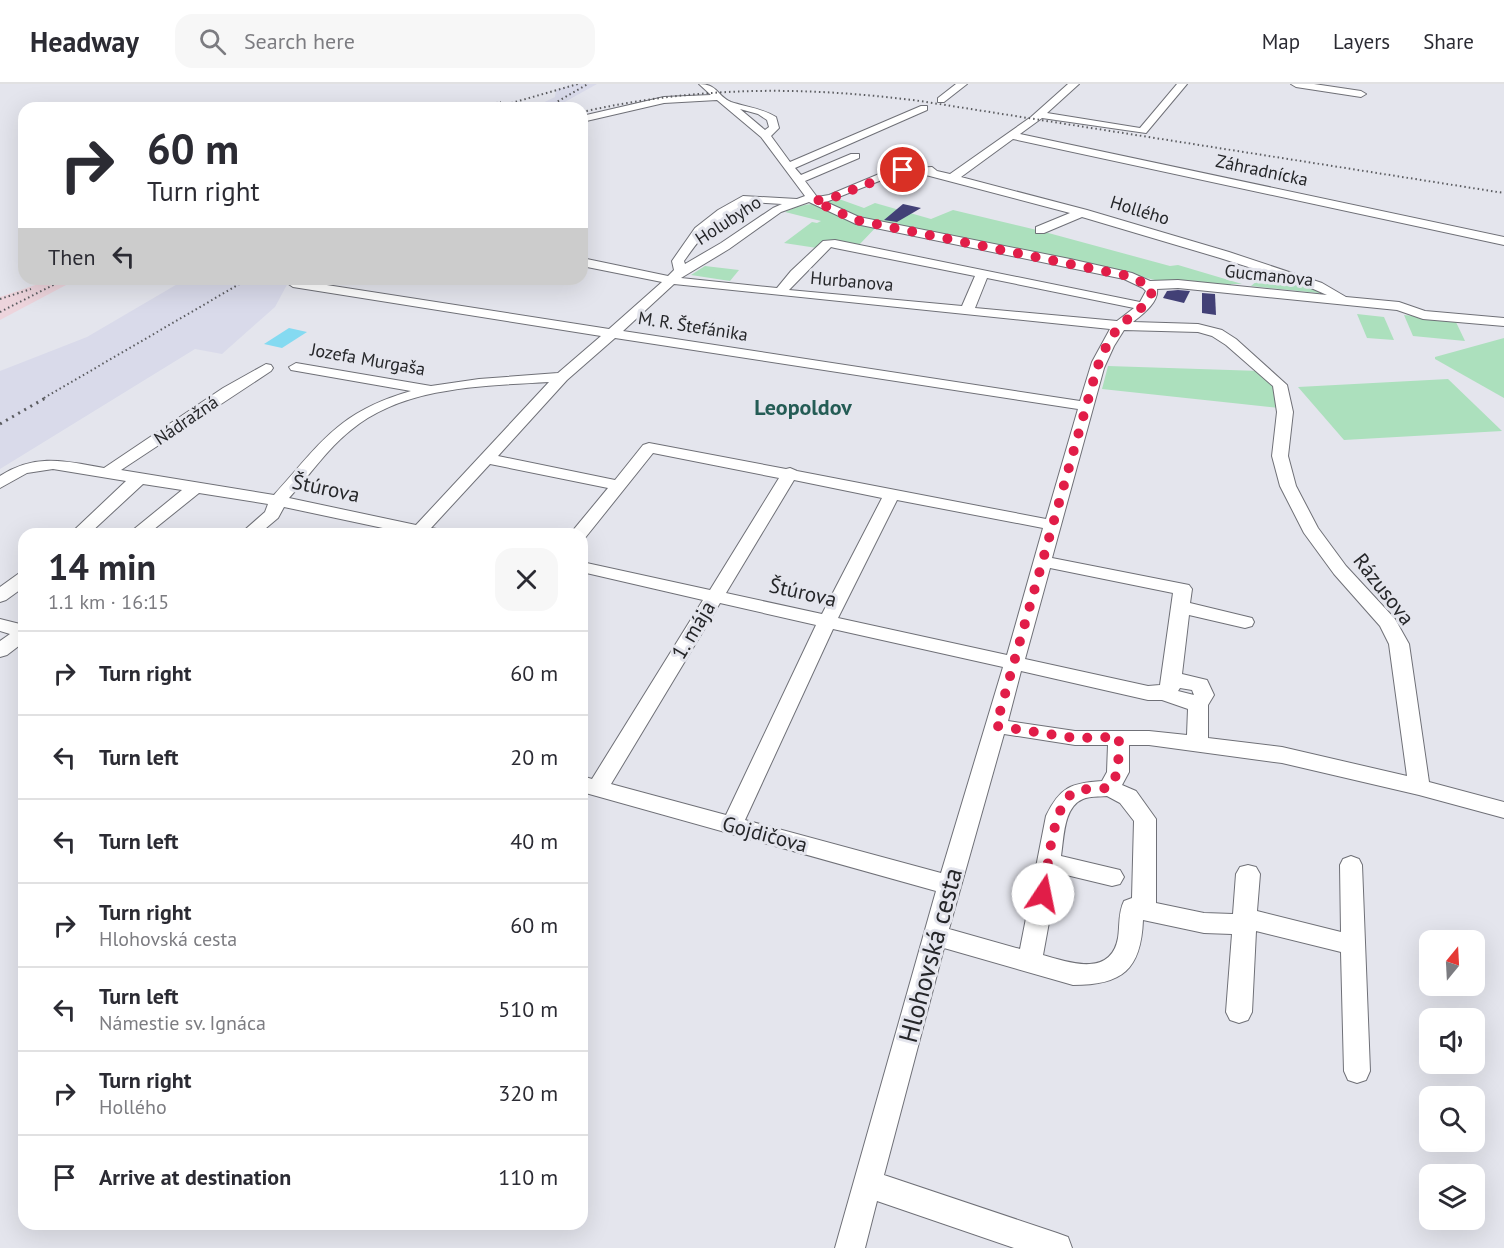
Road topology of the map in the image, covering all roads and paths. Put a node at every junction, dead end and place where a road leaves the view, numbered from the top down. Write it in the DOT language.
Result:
graph roads {
  1 [pos="704,84"];
  2 [pos="962,84"];
  3 [pos="1074,84"];
  4 [pos="1182,84"];
  5 [pos="1296,84"];
  6 [pos="1340,87"];
  7 [pos="1362,94"];
  8 [pos="720,97"];
  9 [pos="941,100"];
  10 [pos="730,104"];
  11 [pos="924,108"];
  12 [pos="1038,117"];
  13 [pos="588,118"];
  14 [pos="765,135"];
  15 [pos="1013,136"];
  16 [pos="855,156"];
  17 [pos="787,167"];
  18 [pos="968,168"];
  19 [pos="921,170"];
  20 [pos="952,178"];
  21 [pos="797,181"];
  22 [pos="840,194"];
  23 [pos="813,200"];
  24 [pos="796,202"];
  25 [pos="1083,212"];
  26 [pos="1040,230"];
  27 [pos="1504,241"];
  28 [pos="588,263"];
  29 [pos="982,274"];
  30 [pos="676,275"];
  31 [pos="318,285"];
  32 [pos="1148,285"];
  33 [pos="780,293"];
  34 [pos="1342,300"];
  35 [pos="1143,306"];
  36 [pos="968,310"];
  37 [pos="1504,322"];
  38 [pos="1121,326"];
  39 [pos="613,334"];
  40 [pos="296,367"];
  41 [pos="266,368"];
  42 [pos="562,377"];
  43 [pos="432,390"];
  44 [pos="1086,406"];
  45 [pos="485,458"];
  46 [pos="53,464"];
  47 [pos="107,473"];
  48 [pos="790,473"];
  49 [pos="138,479"];
  50 [pos="0,483"];
  51 [pos="617,485"];
  52 [pos="195,487"];
  53 [pos="893,493"];
  54 [pos="0,497"];
  55 [pos="278,501"];
  56 [pos="1052,525"];
  57 [pos="85,528"];
  58 [pos="144,528"];
  59 [pos="256,528"];
  60 [pos="409,528"];
  61 [pos="431,528"];
  62 [pos="584,528"];
  63 [pos="1043,561"];
  64 [pos="588,568"];
  65 [pos="18,582"];
  66 [pos="714,595"];
  67 [pos="0,596"];
  68 [pos="1180,607"];
  69 [pos="828,621"];
  70 [pos="1245,621"];
  71 [pos="0,625"];
  72 [pos="18,630"];
  73 [pos="18,637"];
  74 [pos="0,651"];
  75 [pos="1014,663"];
  76 [pos="1168,687"];
  77 [pos="996,726"];
  78 [pos="1119,737"];
  79 [pos="1197,744"];
  80 [pos="590,786"];
  81 [pos="1419,787"];
  82 [pos="1109,788"];
  83 [pos="1504,810"];
  84 [pos="732,825"];
  85 [pos="1049,862"];
  86 [pos="1351,865"];
  87 [pos="1248,874"];
  88 [pos="1112,877"];
  89 [pos="949,885"];
  90 [pos="1144,911"];
  91 [pos="1246,921"];
  92 [pos="936,936"];
  93 [pos="1352,945"];
  94 [pos="1030,961"];
  95 [pos="1239,1012"];
  96 [pos="1357,1071"];
  97 [pos="868,1184"];
  98 [pos="850,1248"];
  99 [pos="1057,1248"];
  1 -- 8 [label="street"];
  2 -- 9 [label="street"];
  3 -- 12 [label="street"];
  4 -- 12 [label="street"];
  5 -- 6 [label="street"];
  6 -- 7 [label="street"];
  8 -- 10 [label="street"];
  8 -- 13 [label="street"];
  10 -- 14 [label="street"];
  10 -- 14 [label="street"];
  11 -- 17 [label="street"];
  12 -- 15 [label="street"];
  14 -- 17 [label="street"];
  15 -- 18 [label="street"];
  15 -- 27 [label="street, Záhradnícka"];
  16 -- 21 [label="street"];
  17 -- 21 [label="street"];
  18 -- 19 [label="street, Hollého"];
  18 -- 20 [label="street"];
  19 -- 20 [label="street, Hollého"];
  19 -- 22 [label="street, Hollého"];
  20 -- 25 [label="street, Hollého"];
  21 -- 23 [label="street"];
  22 -- 23 [label="street, Holubyho"];
  23 -- 24 [label="street, Holubyho"];
  23 -- 32 [label="street"];
  24 -- 30 [label="street, Holubyho"];
  24 -- 30 [label="street, Holubyho"];
  25 -- 26 [label="street"];
  25 -- 34 [label="street, Hollého"];
  28 -- 30 [label="street, Hurbanova"];
  29 -- 33 [label="street"];
  29 -- 35 [label="street"];
  29 -- 36 [label="street"];
  30 -- 33 [label="street, Hurbanova"];
  30 -- 39 [label="street, Holubyho"];
  31 -- 39 [label="street, M. R. Štefánika"];
  32 -- 34 [label="street, Gucmanova"];
  32 -- 35 [label="street"];
  33 -- 36 [label="street, Hurbanova"];
  34 -- 37 [label="street, Gucmanova"];
  35 -- 38 [label="street, Hlohovská cesta"];
  36 -- 38 [label="street, Hurbanova"];
  38 -- 44 [label="street, Hlohovská cesta"];
  38 -- 81 [label="street, Rázusova"];
  39 -- 42 [label="street, Holubyho"];
  39 -- 44 [label="street, M. R. Štefánika"];
  40 -- 43 [label="street, Jozefa Murgaša"];
  41 -- 47 [label="street, Nádražná"];
  42 -- 43 [label="street, Jozefa Murgaša"];
  42 -- 45 [label="street"];
  43 -- 55 [label="street, Jozefa Murgaša"];
  44 -- 56 [label="street, Hlohovská cesta"];
  45 -- 51 [label="street"];
  45 -- 61 [label="street"];
  46 -- 47 [label="street, Štúrova"];
  46 -- 50 [label="street"];
  46 -- 54 [label="street"];
  47 -- 49 [label="street, Štúrova"];
  48 -- 51 [label="street"];
  48 -- 53 [label="street"];
  48 -- 66 [label="street, 1. mája"];
  49 -- 52 [label="street, Štúrova"];
  49 -- 57 [label="street"];
  51 -- 62 [label="street"];
  52 -- 55 [label="street, Štúrova"];
  52 -- 58 [label="street"];
  53 -- 56 [label="street"];
  53 -- 69 [label="street"];
  55 -- 59 [label="street, Štúrova"];
  55 -- 60 [label="street, Štúrova"];
  56 -- 63 [label="street, Hlohovská cesta"];
  63 -- 68 [label="street"];
  63 -- 75 [label="street, Hlohovská cesta"];
  64 -- 66 [label="street, Štúrova"];
  65 -- 67 [label="street"];
  66 -- 69 [label="street, Štúrova"];
  66 -- 80 [label="street, 1. mája"];
  68 -- 70 [label="street"];
  68 -- 76 [label="street"];
  69 -- 75 [label="street, Štúrova"];
  69 -- 84 [label="street"];
  71 -- 72 [label="street"];
  73 -- 74 [label="street"];
  75 -- 76 [label="street"];
  75 -- 77 [label="street, Hlohovská cesta"];
  76 -- 79 [label="street"];
  77 -- 78 [label="street"];
  77 -- 89 [label="street, Hlohovská cesta"];
  78 -- 79 [label="street"];
  78 -- 82 [label="street"];
  79 -- 81 [label="street"];
  80 -- 84 [label="street, Gojdičova"];
  81 -- 83 [label="street"];
  82 -- 85 [label="street"];
  82 -- 90 [label="street"];
  84 -- 89 [label="street, Gojdičova"];
  85 -- 88 [label="street"];
  85 -- 94 [label="street"];
  86 -- 93 [label="street"];
  87 -- 91 [label="street"];
  89 -- 92 [label="street, Hlohovská cesta"];
  90 -- 91 [label="street"];
  90 -- 94 [label="street"];
  91 -- 93 [label="street"];
  91 -- 95 [label="street"];
  92 -- 94 [label="street"];
  92 -- 97 [label="street, Hlohovská cesta"];
  93 -- 96 [label="street"];
  97 -- 98 [label="street, Hlohovská cesta"];
  97 -- 99 [label="street"];
}
